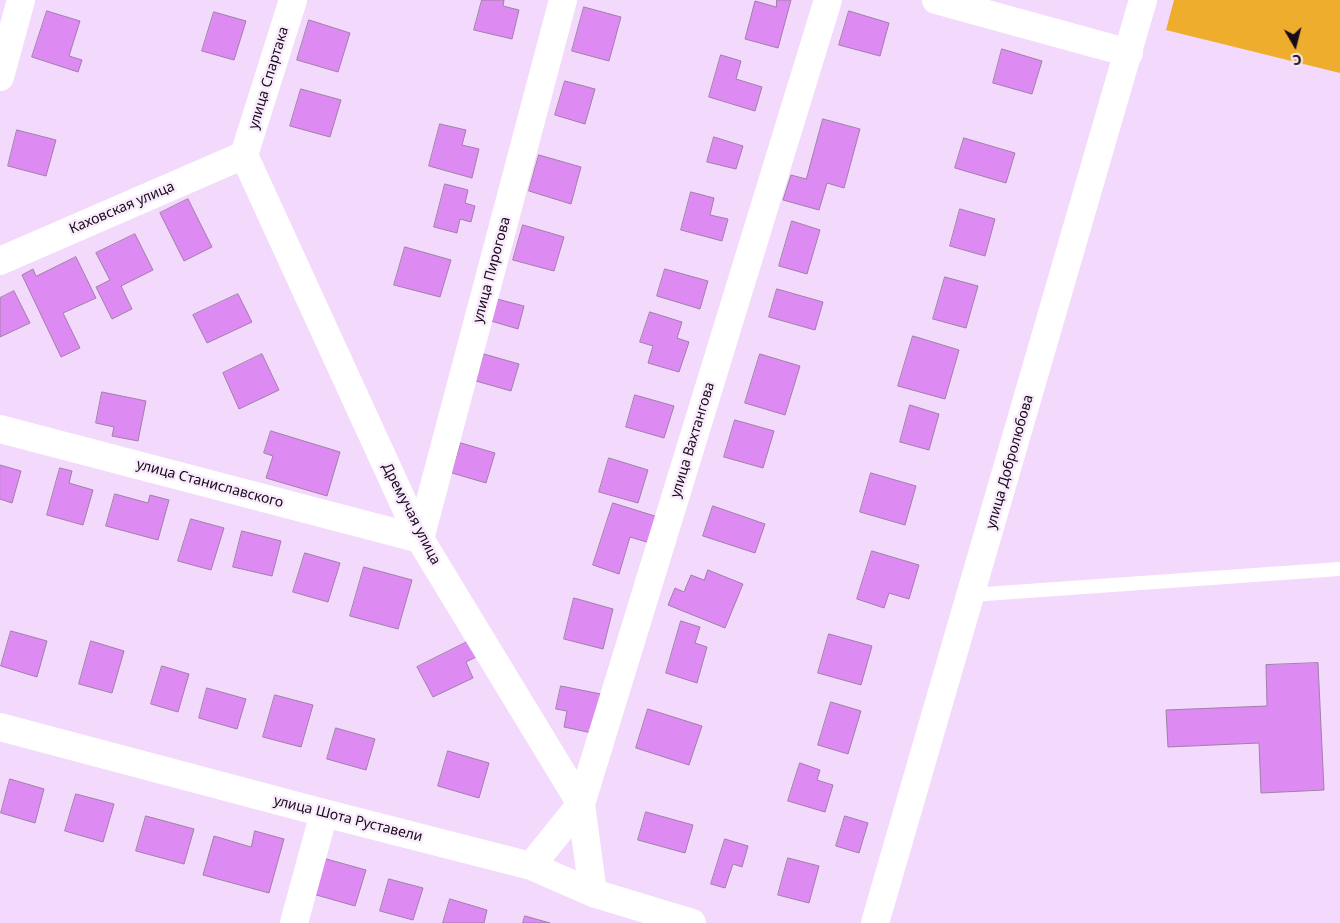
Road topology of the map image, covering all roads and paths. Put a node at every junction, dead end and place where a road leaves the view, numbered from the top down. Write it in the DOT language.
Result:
graph roads {
  1 [pos="21,0"];
  2 [pos="293,0"];
  3 [pos="563,0"];
  4 [pos="828,0"];
  5 [pos="936,0"];
  6 [pos="1143,0"];
  7 [pos="1129,53"];
  8 [pos="0,77"];
  9 [pos="244,155"];
  10 [pos="0,261"];
  11 [pos="0,429"];
  12 [pos="420,539"];
  13 [pos="1340,568"];
  14 [pos="970,595"];
  15 [pos="0,727"];
  16 [pos="581,804"];
  17 [pos="324,813"];
  18 [pos="532,866"];
  19 [pos="593,893"];
  20 [pos="294,923"];
  21 [pos="692,923"];
  22 [pos="875,923"];
  1 -- 8 [label="street"];
  2 -- 9 [label="street, улица Спартака"];
  3 -- 12 [label="street, улица Пирогова"];
  4 -- 16 [label="street, улица Вахтангова"];
  5 -- 7 [label="street"];
  6 -- 7 [label="street, улица Добролюбова"];
  7 -- 14 [label="street, улица Добролюбова"];
  9 -- 10 [label="street, Каховская улица"];
  9 -- 12 [label="street, Дремучая улица"];
  11 -- 12 [label="street, улица Станиславского"];
  12 -- 16 [label="street, Дремучая улица"];
  13 -- 14 [label="lane"];
  14 -- 22 [label="street, улица Добролюбова"];
  15 -- 17 [label="street, улица Шота Руставели"];
  16 -- 18 [label="street, улица Вахтангова"];
  16 -- 19 [label="street, Дремучая улица"];
  17 -- 18 [label="street, улица Шота Руставели"];
  17 -- 20 [label="street"];
  18 -- 19 [label="street, улица Шота Руставели"];
  19 -- 21 [label="street, улица Шота Руставели"];
}
